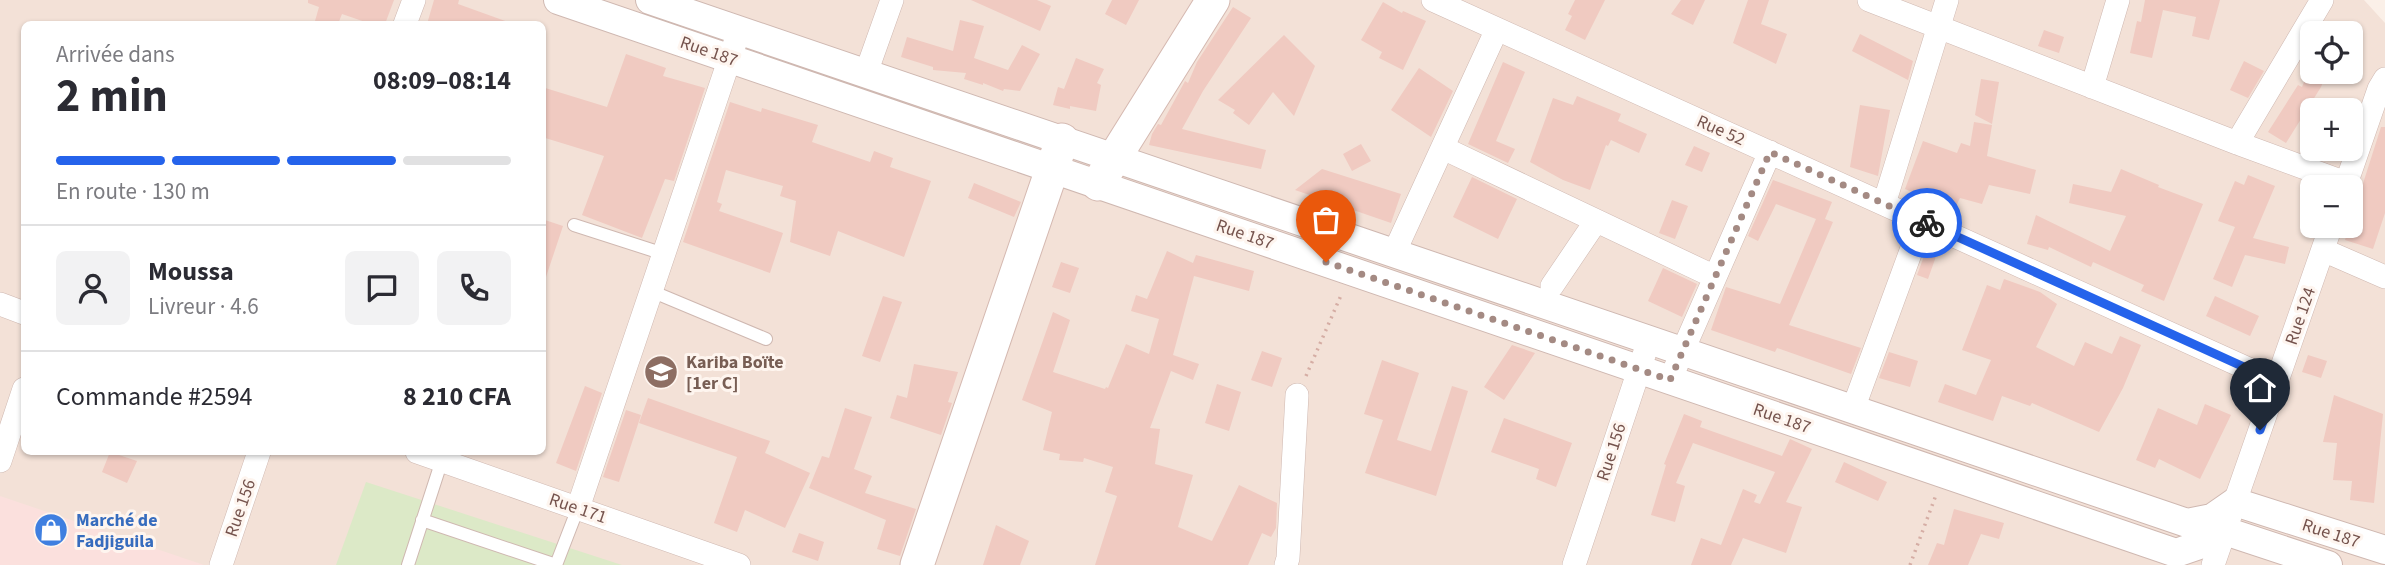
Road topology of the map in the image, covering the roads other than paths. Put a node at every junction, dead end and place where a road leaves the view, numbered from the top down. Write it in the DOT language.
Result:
graph roads {
  1 [pos="414,0"];
  2 [pos="558,0"];
  3 [pos="650,0"];
  4 [pos="892,0"];
  5 [pos="1213,0"];
  6 [pos="1433,0"];
  7 [pos="1869,0"];
  8 [pos="1947,0"];
  9 [pos="2118,0"];
  10 [pos="2322,0"];
  11 [pos="406,21"];
  12 [pos="1938,27"];
  13 [pos="1497,29"];
  14 [pos="740,30"];
  15 [pos="730,59"];
  16 [pos="866,74"];
  17 [pos="2382,84"];
  18 [pos="2092,88"];
  19 [pos="2237,143"];
  20 [pos="1443,148"];
  21 [pos="1770,152"];
  22 [pos="1080,162"];
  23 [pos="2319,175"];
  24 [pos="2349,175"];
  25 [pos="1884,204"];
  26 [pos="1596,221"];
  27 [pos="1922,221"];
  28 [pos="574,225"];
  29 [pos="2327,238"];
  30 [pos="2323,250"];
  31 [pos="1394,253"];
  32 [pos="664,254"];
  33 [pos="1715,277"];
  34 [pos="2385,277"];
  35 [pos="1552,286"];
  36 [pos="651,291"];
  37 [pos="0,304"];
  38 [pos="21,312"];
  39 [pos="766,339"];
  40 [pos="1649,340"];
  41 [pos="1682,351"];
  42 [pos="1639,369"];
  43 [pos="1670,380"];
  44 [pos="2277,382"];
  45 [pos="1297,395"];
  46 [pos="21,398"];
  47 [pos="1853,409"];
  48 [pos="258,455"];
  49 [pos="426,455"];
  50 [pos="442,460"];
  51 [pos="0,461"];
  52 [pos="2235,502"];
  53 [pos="578,508"];
  54 [pos="422,520"];
  55 [pos="2225,531"];
  56 [pos="2385,550"];
  57 [pos="1294,563"];
  58 [pos="221,565"];
  59 [pos="408,565"];
  60 [pos="556,565"];
  61 [pos="739,565"];
  62 [pos="916,565"];
  63 [pos="940,565"];
  64 [pos="1574,565"];
  65 [pos="2213,565"];
  66 [pos="2328,565"];
  1 -- 11 [label="street"];
  2 -- 15 [label="street, Rue 187"];
  3 -- 14 [label="street, Rue 187"];
  4 -- 16 [label="street"];
  5 -- 22 [label="main road"];
  6 -- 13 [label="street, Rue 52"];
  7 -- 12 [label="street"];
  8 -- 12 [label="street"];
  9 -- 18 [label="street"];
  10 -- 19 [label="street"];
  12 -- 18 [label="street"];
  12 -- 25 [label="street"];
  13 -- 20 [label="street"];
  13 -- 21 [label="street, Rue 52"];
  14 -- 15 [label="street"];
  14 -- 16 [label="street, Rue 187"];
  15 -- 22 [label="street, Rue 187"];
  15 -- 32 [label="street"];
  16 -- 22 [label="street, Rue 187"];
  17 -- 24 [label="street"];
  18 -- 19 [label="street"];
  19 -- 23 [label="street"];
  20 -- 26 [label="street"];
  20 -- 31 [label="street"];
  21 -- 25 [label="street, Rue 52"];
  21 -- 33 [label="street"];
  22 -- 31 [label="street, Rue 187"];
  22 -- 42 [label="street, Rue 187"];
  22 -- 62 [label="main road"];
  22 -- 63 [label="main road"];
  25 -- 27 [label="street, Rue 52"];
  26 -- 33 [label="street"];
  26 -- 35 [label="street"];
  27 -- 44 [label="street, Rue 52"];
  27 -- 47 [label="street"];
  28 -- 32 [label="lane"];
  29 -- 30 [label="street, Rue 124"];
  30 -- 34 [label="street"];
  30 -- 44 [label="street, Rue 124"];
  31 -- 40 [label="street, Rue 187"];
  32 -- 36 [label="street"];
  33 -- 41 [label="street"];
  36 -- 39 [label="lane"];
  36 -- 53 [label="street"];
  37 -- 38 [label="street"];
  40 -- 41 [label="street, Rue 187"];
  40 -- 42 [label="street, Rue 156"];
  41 -- 43 [label="street"];
  41 -- 47 [label="street, Rue 187"];
  42 -- 43 [label="street, Rue 187"];
  42 -- 64 [label="street, Rue 156"];
  43 -- 55 [label="street, Rue 187"];
  44 -- 52 [label="street, Rue 124"];
  45 -- 57 [label="street"];
  46 -- 51 [label="street"];
  47 -- 52 [label="street, Rue 187"];
  48 -- 58 [label="street, Rue 156"];
  49 -- 50 [label="street, Rue 171"];
  50 -- 53 [label="street, Rue 171"];
  50 -- 54 [label="lane"];
  52 -- 55 [label="street, Rue 124"];
  52 -- 56 [label="street, Rue 187"];
  53 -- 60 [label="lane"];
  53 -- 61 [label="street, Rue 171"];
  54 -- 59 [label="lane"];
  54 -- 60 [label="lane"];
  55 -- 65 [label="street, Rue 124"];
  55 -- 66 [label="street, Rue 187"];
}
